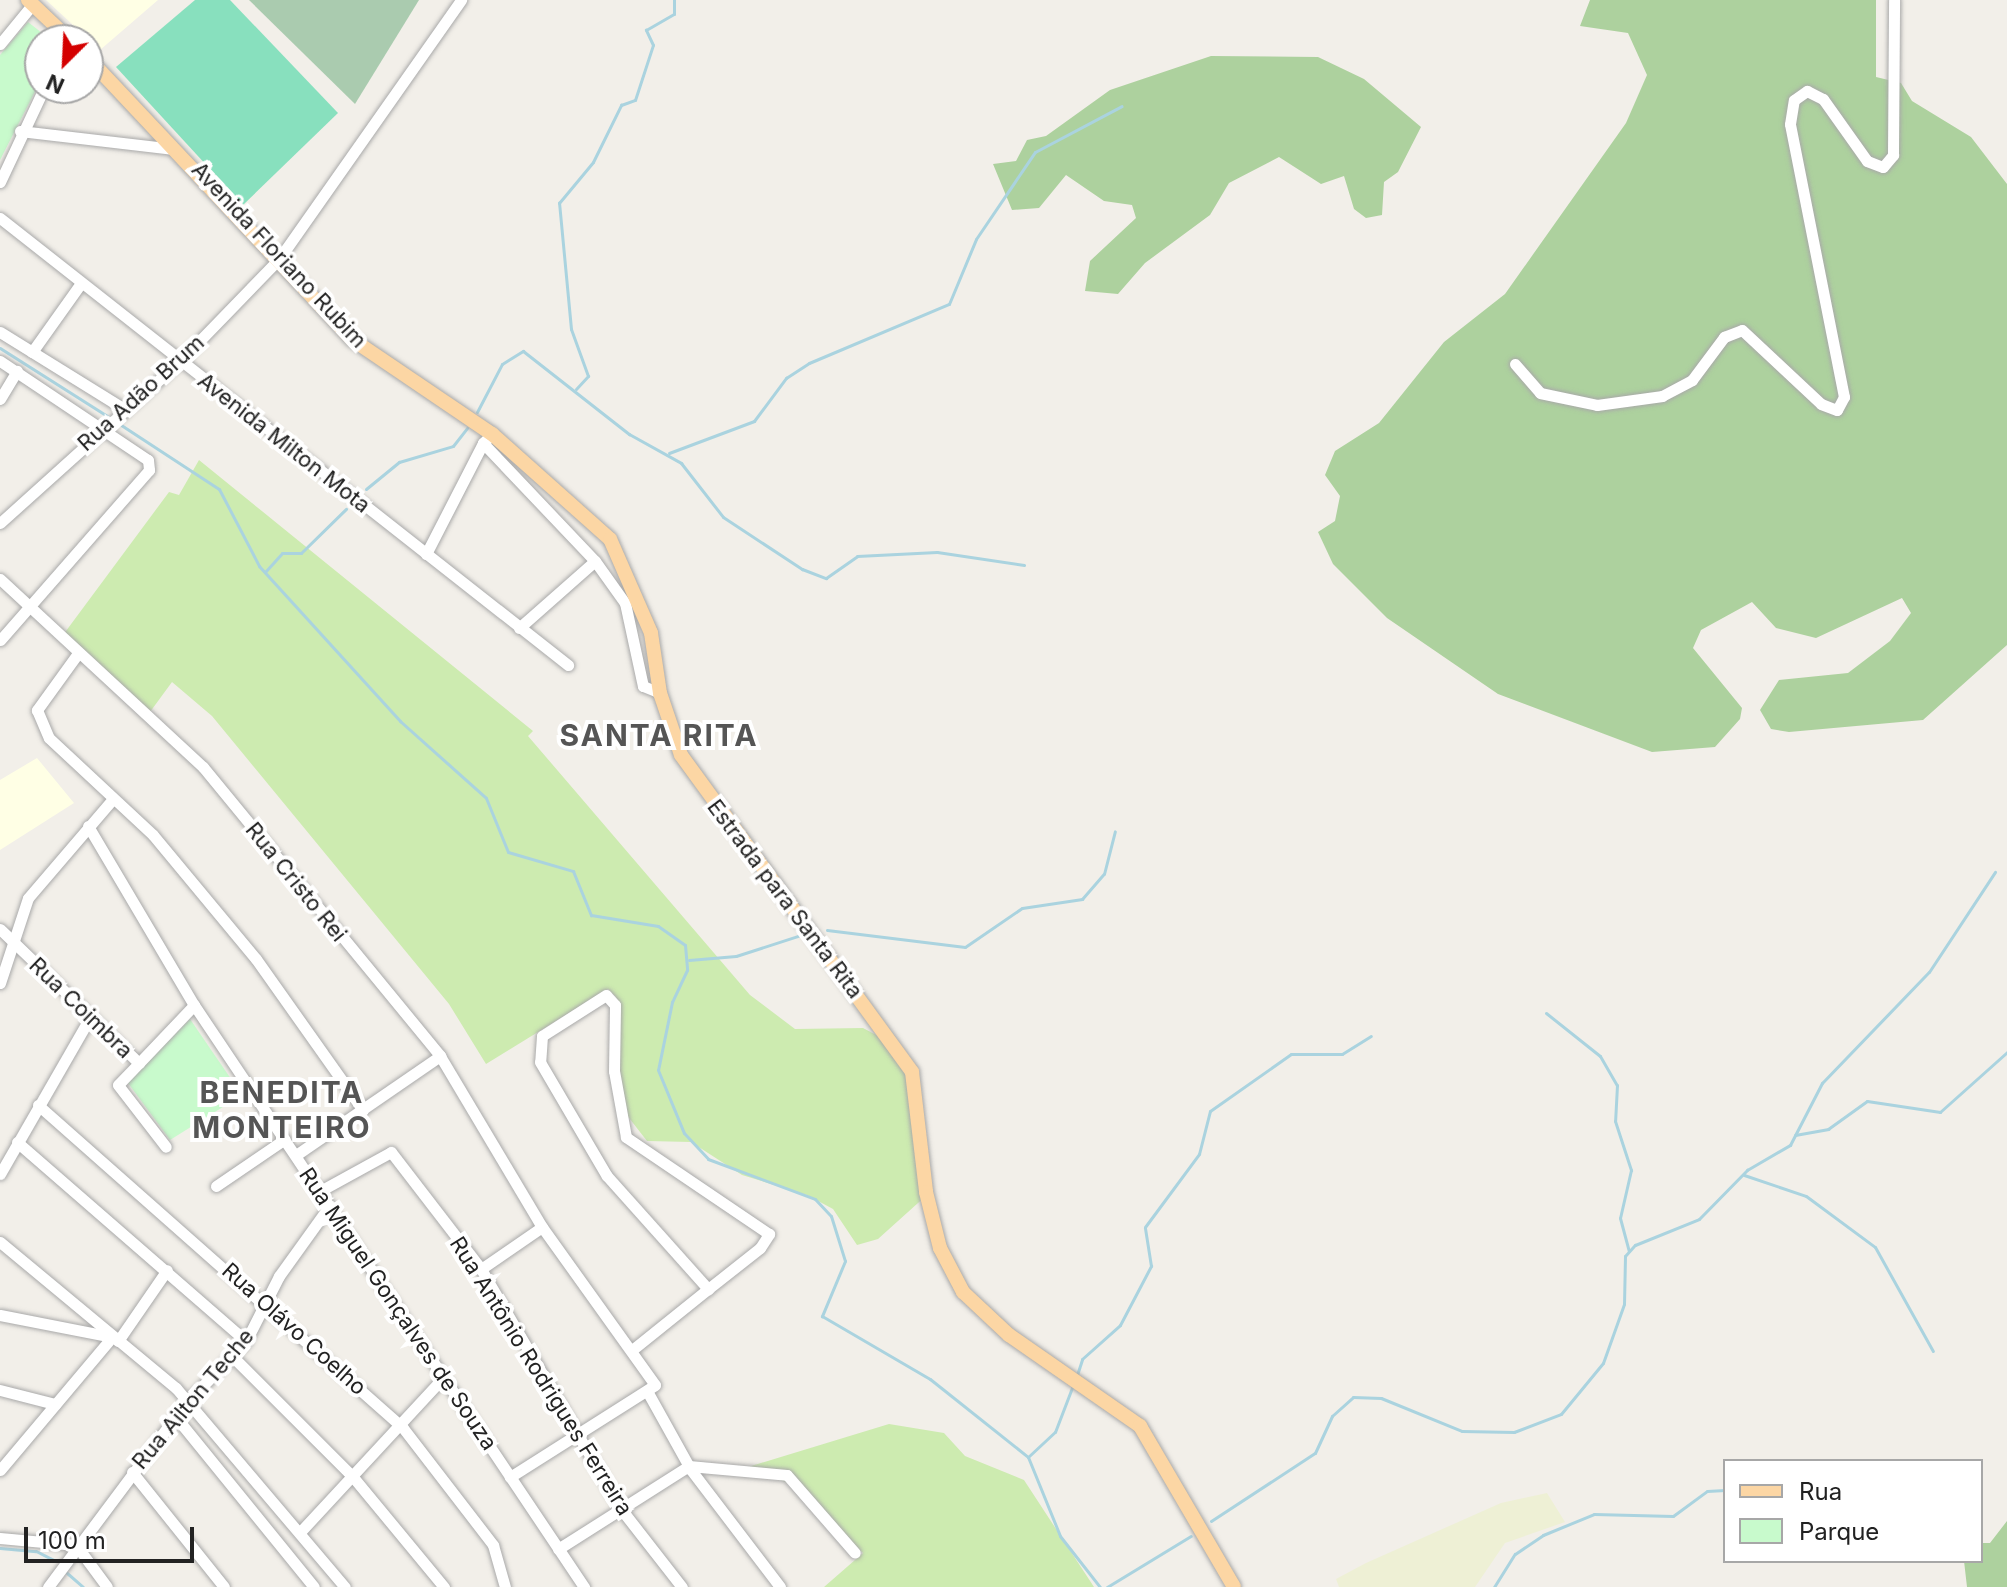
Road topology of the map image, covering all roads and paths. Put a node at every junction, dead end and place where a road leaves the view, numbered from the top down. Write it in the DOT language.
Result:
graph roads {
  1 [pos="461,0"];
  2 [pos="1894,0"];
  3 [pos="30,2"];
  4 [pos="53,24"];
  5 [pos="0,44"];
  6 [pos="104,74"];
  7 [pos="35,104"];
  8 [pos="20,131"];
  9 [pos="181,150"];
  10 [pos="0,182"];
  11 [pos="1,220"];
  12 [pos="279,259"];
  13 [pos="81,283"];
  14 [pos="0,332"];
  15 [pos="32,352"];
  16 [pos="0,361"];
  17 [pos="180,361"];
  18 [pos="1515,364"];
  19 [pos="17,371"];
  20 [pos="0,399"];
  21 [pos="123,413"];
  22 [pos="104,427"];
  23 [pos="487,439"];
  24 [pos="0,523"];
  25 [pos="426,554"];
  26 [pos="595,561"];
  27 [pos="0,579"];
  28 [pos="30,608"];
  29 [pos="519,628"];
  30 [pos="0,640"];
  31 [pos="76,656"];
  32 [pos="568,665"];
  33 [pos="660,693"];
  34 [pos="113,799"];
  35 [pos="88,826"];
  36 [pos="0,929"];
  37 [pos="13,942"];
  38 [pos="0,983"];
  39 [pos="194,1005"];
  40 [pos="89,1019"];
  41 [pos="440,1056"];
  42 [pos="139,1063"];
  43 [pos="38,1105"];
  44 [pos="363,1110"];
  45 [pos="285,1139"];
  46 [pos="17,1142"];
  47 [pos="166,1147"];
  48 [pos="296,1155"];
  49 [pos="0,1174"];
  50 [pos="216,1186"];
  51 [pos="320,1191"];
  52 [pos="330,1205"];
  53 [pos="542,1227"];
  54 [pos="0,1242"];
  55 [pos="481,1269"];
  56 [pos="167,1270"];
  57 [pos="708,1289"];
  58 [pos="0,1303"];
  59 [pos="266,1303"];
  60 [pos="6,1314"];
  61 [pos="115,1339"];
  62 [pos="246,1341"];
  63 [pos="632,1350"];
  64 [pos="232,1356"];
  65 [pos="443,1378"];
  66 [pos="651,1388"];
  67 [pos="0,1390"];
  68 [pos="55,1404"];
  69 [pos="185,1404"];
  70 [pos="175,1416"];
  71 [pos="403,1428"];
  72 [pos="579,1433"];
  73 [pos="689,1466"];
  74 [pos="0,1470"];
  75 [pos="132,1472"];
  76 [pos="353,1477"];
  77 [pos="510,1477"];
  78 [pos="621,1509"];
  79 [pos="302,1530"];
  80 [pos="0,1538"];
  81 [pos="76,1545"];
  82 [pos="558,1549"];
  83 [pos="855,1553"];
  84 [pos="676,1585"];
  85 [pos="48,1587"];
  86 [pos="107,1587"];
  87 [pos="224,1587"];
  88 [pos="314,1587"];
  89 [pos="345,1587"];
  90 [pos="444,1587"];
  91 [pos="505,1587"];
  92 [pos="584,1587"];
  93 [pos="780,1587"];
  94 [pos="1234,1587"];
  1 -- 12 [label="street, Rua Adão Brum"];
  2 -- 18 [label="street"];
  3 -- 4 [label="main road"];
  3 -- 5 [label="street"];
  6 -- 9 [label="main road, Avenida Floriano Rubim"];
  7 -- 8 [label="street"];
  8 -- 9 [label="street"];
  8 -- 10 [label="street"];
  9 -- 12 [label="main road, Avenida Floriano Rubim"];
  11 -- 13 [label="street, Avenida Milton Mota"];
  12 -- 17 [label="street, Rua Adão Brum"];
  12 -- 23 [label="main road, Avenida Floriano Rubim"];
  13 -- 15 [label="street"];
  13 -- 17 [label="street, Avenida Milton Mota"];
  14 -- 15 [label="street"];
  15 -- 21 [label="street"];
  16 -- 19 [label="street"];
  17 -- 21 [label="street, Rua Adão Brum"];
  17 -- 25 [label="street, Avenida Milton Mota"];
  19 -- 20 [label="street"];
  19 -- 22 [label="street"];
  21 -- 22 [label="street, Rua Adão Brum"];
  22 -- 24 [label="street, Rua Adão Brum"];
  22 -- 28 [label="street"];
  23 -- 25 [label="street"];
  23 -- 26 [label="street, Avenida Floriano Rubim"];
  23 -- 33 [label="main road, Estrada para Santa Rita"];
  25 -- 29 [label="street, Avenida Milton Mota"];
  26 -- 29 [label="street"];
  26 -- 33 [label="street, Avenida Floriano Rubim"];
  27 -- 28 [label="street, Rua Cristo Rei"];
  28 -- 30 [label="street"];
  28 -- 31 [label="street, Rua Cristo Rei"];
  29 -- 32 [label="street, Avenida Milton Mota"];
  31 -- 34 [label="street"];
  31 -- 41 [label="street, Rua Cristo Rei"];
  33 -- 94 [label="main road, Estrada para Santa Rita"];
  34 -- 35 [label="street"];
  34 -- 44 [label="street"];
  35 -- 37 [label="street"];
  35 -- 39 [label="street, Rua Miguel Gonçalves de Souza"];
  36 -- 37 [label="street, Rua Coimbra"];
  37 -- 38 [label="street"];
  37 -- 40 [label="street, Rua Coimbra"];
  39 -- 42 [label="street, Rua Coimbra"];
  39 -- 45 [label="street, Rua Miguel Gonçalves de Souza"];
  40 -- 42 [label="street, Rua Coimbra"];
  40 -- 43 [label="street"];
  41 -- 44 [label="street"];
  41 -- 53 [label="street, Rua Cristo Rei"];
  42 -- 47 [label="street"];
  43 -- 46 [label="street"];
  43 -- 59 [label="street, Rua Olávo Coelho"];
  44 -- 48 [label="street"];
  45 -- 48 [label="street, Rua Miguel Gonçalves de Souza"];
  45 -- 50 [label="street"];
  46 -- 49 [label="street"];
  46 -- 56 [label="street"];
  48 -- 51 [label="street, Rua Miguel Gonçalves de Souza"];
  51 -- 52 [label="street, Rua Miguel Gonçalves de Souza"];
  51 -- 55 [label="street, Rua Antônio Rodrigues Ferreira"];
  52 -- 59 [label="street, Rua Ailton Teche"];
  52 -- 65 [label="street, Rua Miguel Gonçalves de Souza"];
  53 -- 55 [label="street"];
  53 -- 63 [label="street, Rua Cristo Rei"];
  54 -- 61 [label="street"];
  55 -- 72 [label="street, Rua Antônio Rodrigues Ferreira"];
  56 -- 61 [label="street"];
  56 -- 62 [label="street"];
  57 -- 57 [label="street"];
  57 -- 63 [label="street"];
  58 -- 60 [label="street"];
  59 -- 62 [label="street, Rua Ailton Teche"];
  59 -- 71 [label="street, Rua Olávo Coelho"];
  60 -- 61 [label="street"];
  61 -- 68 [label="street"];
  61 -- 69 [label="street"];
  62 -- 64 [label="street, Rua Ailton Teche"];
  63 -- 66 [label="street, Rua Cristo Rei"];
  64 -- 69 [label="street, Rua Ailton Teche"];
  64 -- 76 [label="street"];
  65 -- 71 [label="street"];
  65 -- 77 [label="street, Rua Miguel Gonçalves de Souza"];
  66 -- 72 [label="street"];
  66 -- 73 [label="street, Rua Cristo Rei"];
  67 -- 68 [label="street"];
  68 -- 74 [label="street"];
  69 -- 70 [label="street, Rua Ailton Teche"];
  69 -- 79 [label="street"];
  70 -- 75 [label="street, Rua Ailton Teche"];
  70 -- 88 [label="street"];
  71 -- 76 [label="street"];
  71 -- 91 [label="street, Rua Olávo Coelho"];
  72 -- 77 [label="street"];
  72 -- 78 [label="street, Rua Antônio Rodrigues Ferreira"];
  73 -- 78 [label="street"];
  73 -- 83 [label="street"];
  73 -- 93 [label="street, Rua Cristo Rei"];
  75 -- 81 [label="street, Rua Ailton Teche"];
  75 -- 87 [label="street"];
  76 -- 79 [label="street"];
  76 -- 90 [label="street"];
  77 -- 82 [label="street, Rua Miguel Gonçalves de Souza"];
  78 -- 82 [label="street"];
  78 -- 84 [label="street, Rua Antônio Rodrigues Ferreira"];
  79 -- 89 [label="street"];
  80 -- 81 [label="street"];
  81 -- 85 [label="street, Rua Ailton Teche"];
  81 -- 86 [label="street"];
  82 -- 92 [label="street, Rua Miguel Gonçalves de Souza"];
}
